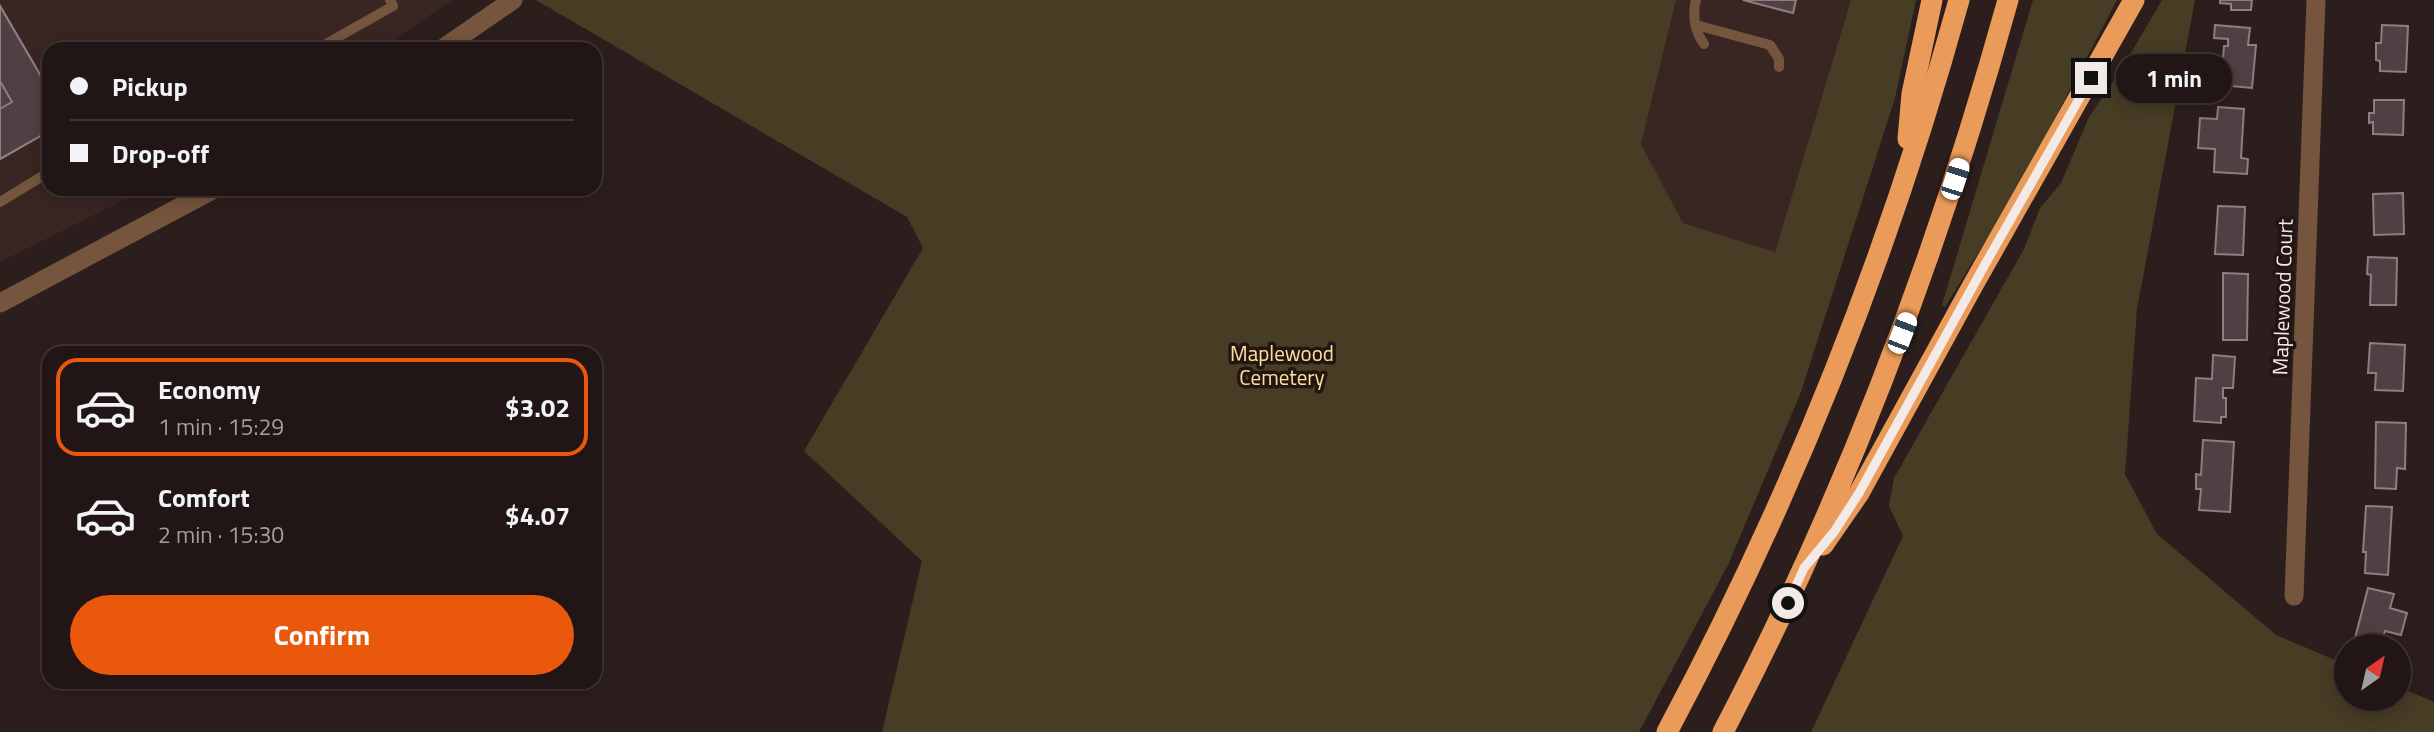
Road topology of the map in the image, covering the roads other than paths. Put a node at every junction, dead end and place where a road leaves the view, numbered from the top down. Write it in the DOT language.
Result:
graph roads {
  1 [pos="390,0"];
  2 [pos="513,0"];
  3 [pos="1696,0"];
  4 [pos="1932,0"];
  5 [pos="1959,0"];
  6 [pos="2008,0"];
  7 [pos="2134,0"];
  8 [pos="2316,0"];
  9 [pos="1696,25"];
  10 [pos="330,42"];
  11 [pos="452,42"];
  12 [pos="1704,44"];
  13 [pos="1779,67"];
  14 [pos="1909,164"];
  15 [pos="42,176"];
  16 [pos="201,196"];
  17 [pos="0,202"];
  18 [pos="0,303"];
  19 [pos="1804,568"];
  20 [pos="2294,596"];
  21 [pos="1667,732"];
  22 [pos="1723,732"];
  1 -- 10 [label="lane"];
  2 -- 11 [label="street"];
  3 -- 9 [label="lane"];
  4 -- 14 [label="highway"];
  5 -- 14 [label="highway"];
  6 -- 19 [label="highway"];
  7 -- 19 [label="highway"];
  8 -- 20 [label="street, Maplewood Court"];
  9 -- 12 [label="lane"];
  9 -- 13 [label="lane"];
  14 -- 21 [label="highway"];
  15 -- 17 [label="lane"];
  16 -- 18 [label="street"];
  19 -- 22 [label="highway"];
}
